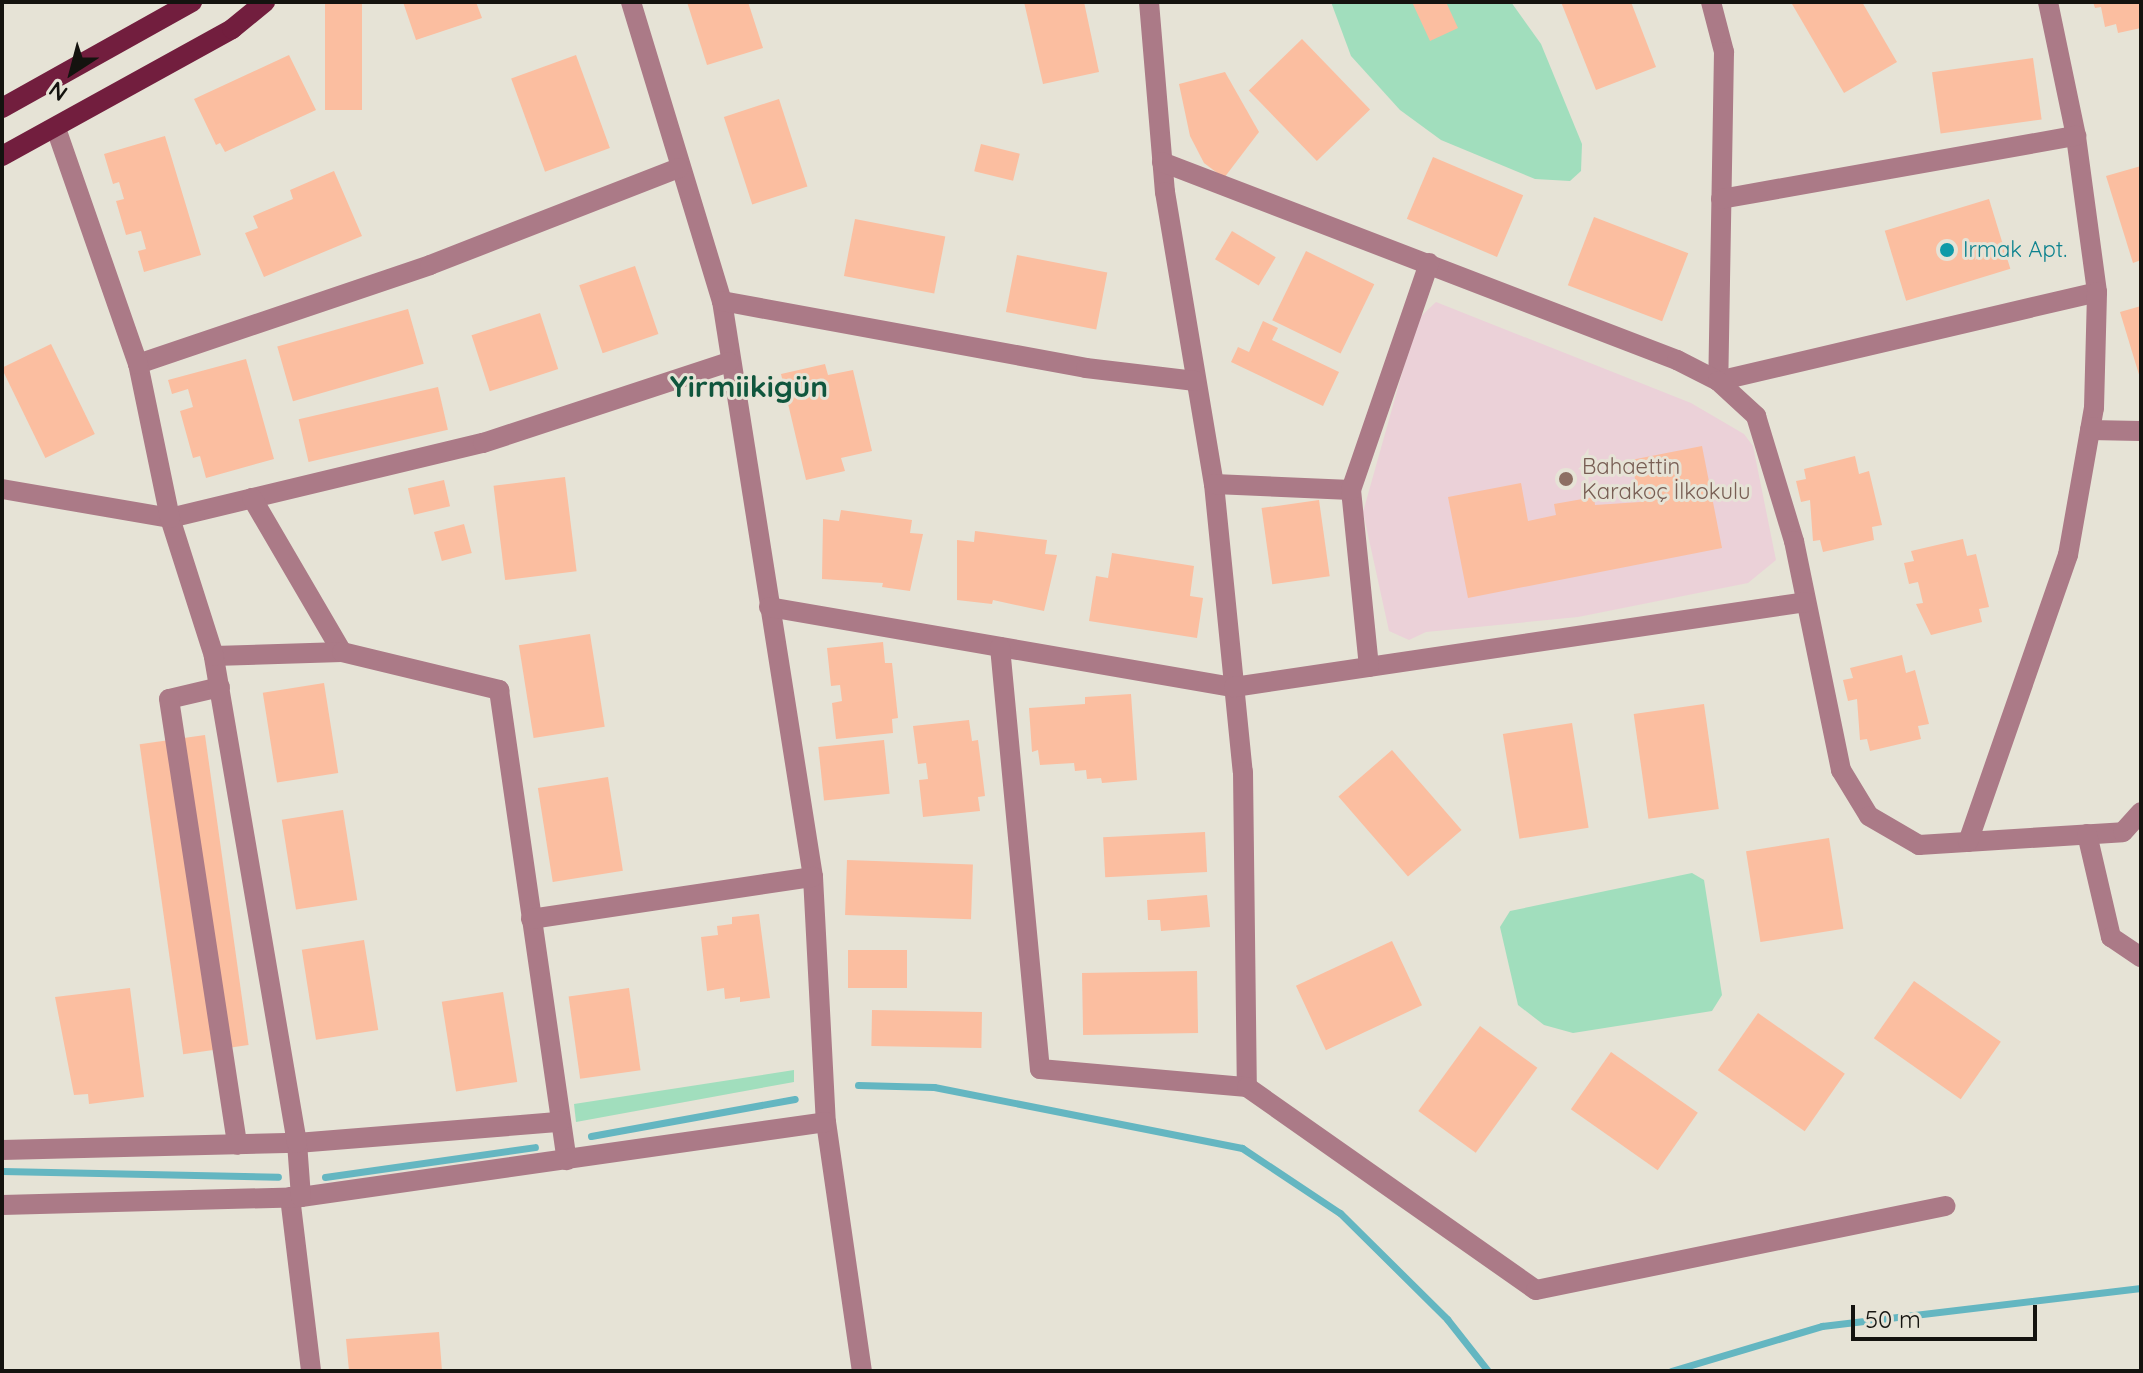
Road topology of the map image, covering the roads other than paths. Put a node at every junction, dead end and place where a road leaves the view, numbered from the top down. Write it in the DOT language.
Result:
graph roads {
  1 [pos="192,2"];
  2 [pos="265,2"];
  3 [pos="631,2"];
  4 [pos="1149,2"];
  5 [pos="1711,2"];
  6 [pos="2048,2"];
  7 [pos="2,108"];
  8 [pos="56,128"];
  9 [pos="2076,136"];
  10 [pos="2,156"];
  11 [pos="1162,162"];
  12 [pos="679,168"];
  13 [pos="1721,199"];
  14 [pos="1429,263"];
  15 [pos="2097,292"];
  16 [pos="722,301"];
  17 [pos="729,362"];
  18 [pos="138,364"];
  19 [pos="1195,381"];
  20 [pos="1718,381"];
  21 [pos="2090,430"];
  22 [pos="2141,431"];
  23 [pos="1214,484"];
  24 [pos="2,489"];
  25 [pos="1351,490"];
  26 [pos="252,498"];
  27 [pos="170,518"];
  28 [pos="1806,602"];
  29 [pos="769,607"];
  30 [pos="1000,647"];
  31 [pos="342,652"];
  32 [pos="214,656"];
  33 [pos="1369,667"];
  34 [pos="220,687"];
  35 [pos="1234,687"];
  36 [pos="2141,812"];
  37 [pos="2087,834"];
  38 [pos="1968,842"];
  39 [pos="813,877"];
  40 [pos="531,919"];
  41 [pos="2141,957"];
  42 [pos="1247,1087"];
  43 [pos="560,1122"];
  44 [pos="826,1122"];
  45 [pos="297,1143"];
  46 [pos="237,1145"];
  47 [pos="2,1150"];
  48 [pos="567,1160"];
  49 [pos="295,1197"];
  50 [pos="2,1205"];
  51 [pos="1945,1206"];
  52 [pos="311,1371"];
  53 [pos="862,1371"];
  1 -- 7 [label="main road"];
  2 -- 8 [label="main road"];
  3 -- 12 [label="street"];
  4 -- 11 [label="street"];
  5 -- 13 [label="street"];
  6 -- 9 [label="street"];
  8 -- 10 [label="main road"];
  8 -- 18 [label="street"];
  9 -- 13 [label="street"];
  9 -- 15 [label="street"];
  11 -- 14 [label="street"];
  11 -- 19 [label="street"];
  12 -- 16 [label="street"];
  12 -- 18 [label="street"];
  13 -- 20 [label="street"];
  14 -- 20 [label="street"];
  14 -- 25 [label="street"];
  15 -- 20 [label="street"];
  15 -- 21 [label="street"];
  16 -- 17 [label="street"];
  16 -- 19 [label="street"];
  17 -- 26 [label="street"];
  17 -- 29 [label="street"];
  18 -- 27 [label="street"];
  19 -- 23 [label="street"];
  20 -- 28 [label="street"];
  21 -- 22 [label="street"];
  21 -- 38 [label="street"];
  23 -- 25 [label="street"];
  23 -- 35 [label="street"];
  24 -- 27 [label="street"];
  25 -- 33 [label="street"];
  26 -- 27 [label="street"];
  26 -- 31 [label="street"];
  27 -- 32 [label="street"];
  28 -- 33 [label="street"];
  28 -- 38 [label="street"];
  29 -- 30 [label="street"];
  29 -- 39 [label="street"];
  30 -- 35 [label="street"];
  30 -- 42 [label="street"];
  31 -- 32 [label="street"];
  31 -- 40 [label="street"];
  32 -- 34 [label="street"];
  33 -- 35 [label="street"];
  34 -- 45 [label="street"];
  34 -- 46 [label="street"];
  35 -- 42 [label="street"];
  36 -- 37 [label="street"];
  37 -- 38 [label="street"];
  37 -- 41 [label="street"];
  39 -- 40 [label="street"];
  39 -- 44 [label="street"];
  40 -- 43 [label="street"];
  42 -- 51 [label="street"];
  43 -- 45 [label="street"];
  43 -- 48 [label="street"];
  44 -- 48 [label="street"];
  44 -- 53 [label="street"];
  45 -- 46 [label="street"];
  45 -- 49 [label="street"];
  46 -- 47 [label="street"];
  48 -- 49 [label="street"];
  49 -- 50 [label="street"];
  49 -- 52 [label="street"];
}
